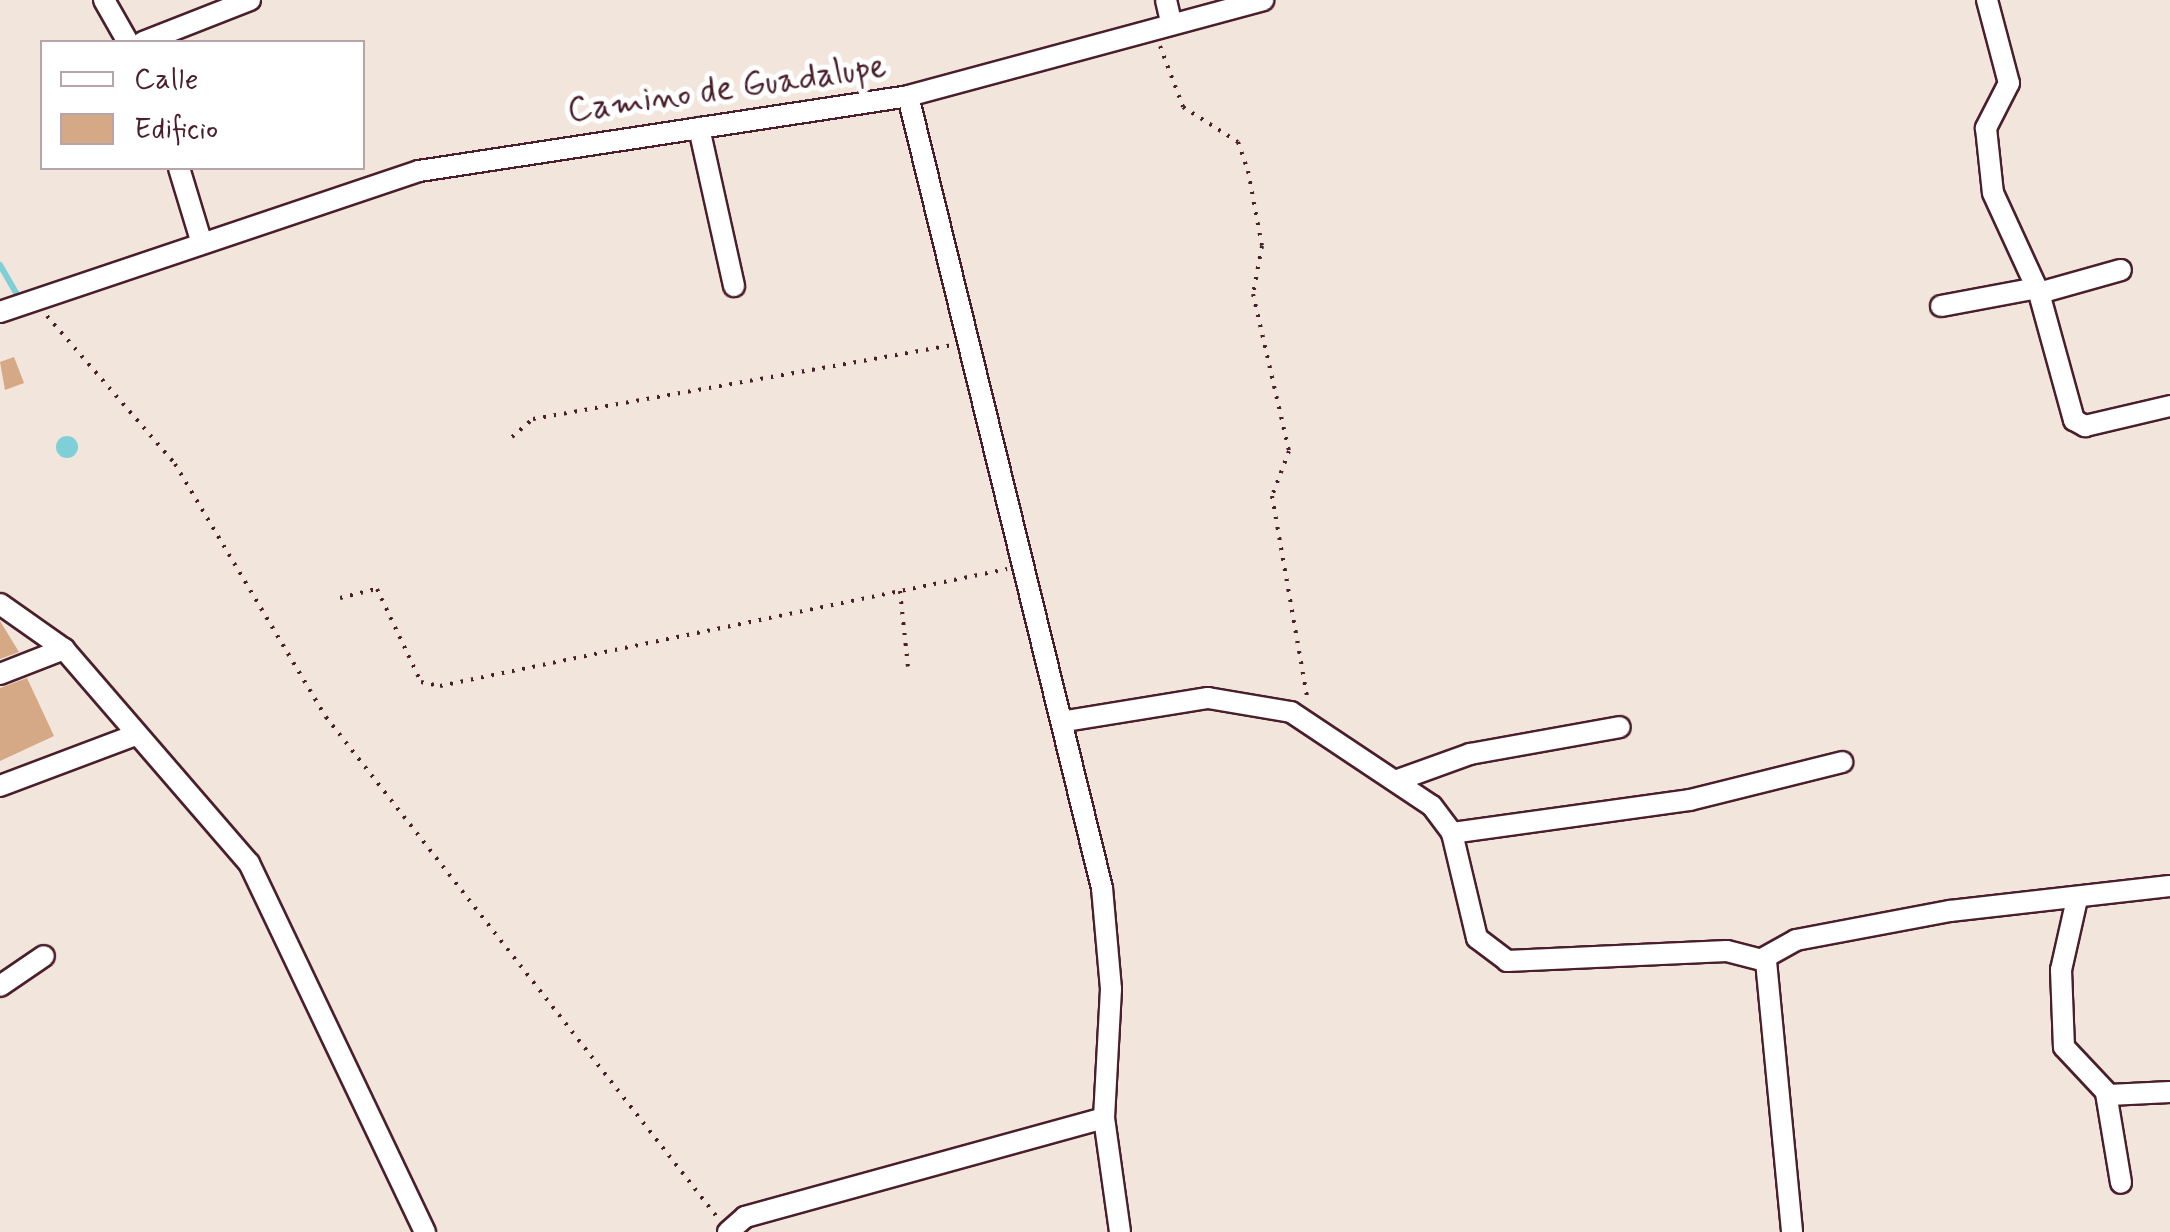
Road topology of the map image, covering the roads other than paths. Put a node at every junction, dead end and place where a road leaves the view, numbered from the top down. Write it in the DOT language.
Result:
graph roads {
  1 [pos="104,0"];
  2 [pos="250,0"];
  3 [pos="1166,0"];
  4 [pos="1263,0"];
  5 [pos="1987,0"];
  6 [pos="1163,25"];
  7 [pos="127,40"];
  8 [pos="148,40"];
  9 [pos="908,96"];
  10 [pos="699,128"];
  11 [pos="181,170"];
  12 [pos="200,237"];
  13 [pos="2121,270"];
  14 [pos="734,286"];
  15 [pos="2038,290"];
  16 [pos="1942,306"];
  17 [pos="0,312"];
  18 [pos="2170,406"];
  19 [pos="0,604"];
  20 [pos="64,648"];
  21 [pos="0,674"];
  22 [pos="1066,720"];
  23 [pos="1620,727"];
  24 [pos="136,735"];
  25 [pos="1842,762"];
  26 [pos="1398,780"];
  27 [pos="0,786"];
  28 [pos="1452,833"];
  29 [pos="2170,886"];
  30 [pos="2077,899"];
  31 [pos="44,956"];
  32 [pos="1762,959"];
  33 [pos="0,986"];
  34 [pos="2170,1092"];
  35 [pos="2106,1093"];
  36 [pos="1104,1118"];
  37 [pos="2121,1183"];
  38 [pos="728,1231"];
  39 [pos="425,1232"];
  40 [pos="1120,1232"];
  41 [pos="1792,1232"];
  1 -- 7 [label="street"];
  2 -- 8 [label="street"];
  3 -- 6 [label="street"];
  4 -- 6 [label="street, Camino de Guadalupe"];
  5 -- 15 [label="street"];
  6 -- 9 [label="street, Camino de Guadalupe"];
  9 -- 10 [label="street, Camino de Guadalupe"];
  9 -- 22 [label="street"];
  10 -- 12 [label="street, Camino de Guadalupe"];
  10 -- 14 [label="street"];
  11 -- 12 [label="street"];
  12 -- 17 [label="street, Camino de Guadalupe"];
  13 -- 15 [label="street"];
  15 -- 16 [label="street"];
  15 -- 18 [label="street"];
  19 -- 20 [label="street"];
  20 -- 21 [label="street"];
  20 -- 24 [label="street"];
  22 -- 26 [label="street"];
  22 -- 36 [label="street"];
  23 -- 26 [label="street"];
  24 -- 27 [label="street"];
  24 -- 39 [label="street"];
  25 -- 28 [label="street"];
  26 -- 28 [label="street"];
  28 -- 32 [label="street"];
  29 -- 30 [label="street"];
  30 -- 32 [label="street"];
  30 -- 35 [label="street"];
  31 -- 33 [label="street"];
  32 -- 41 [label="street"];
  34 -- 35 [label="street"];
  35 -- 37 [label="street"];
  36 -- 38 [label="street"];
  36 -- 40 [label="street"];
}
